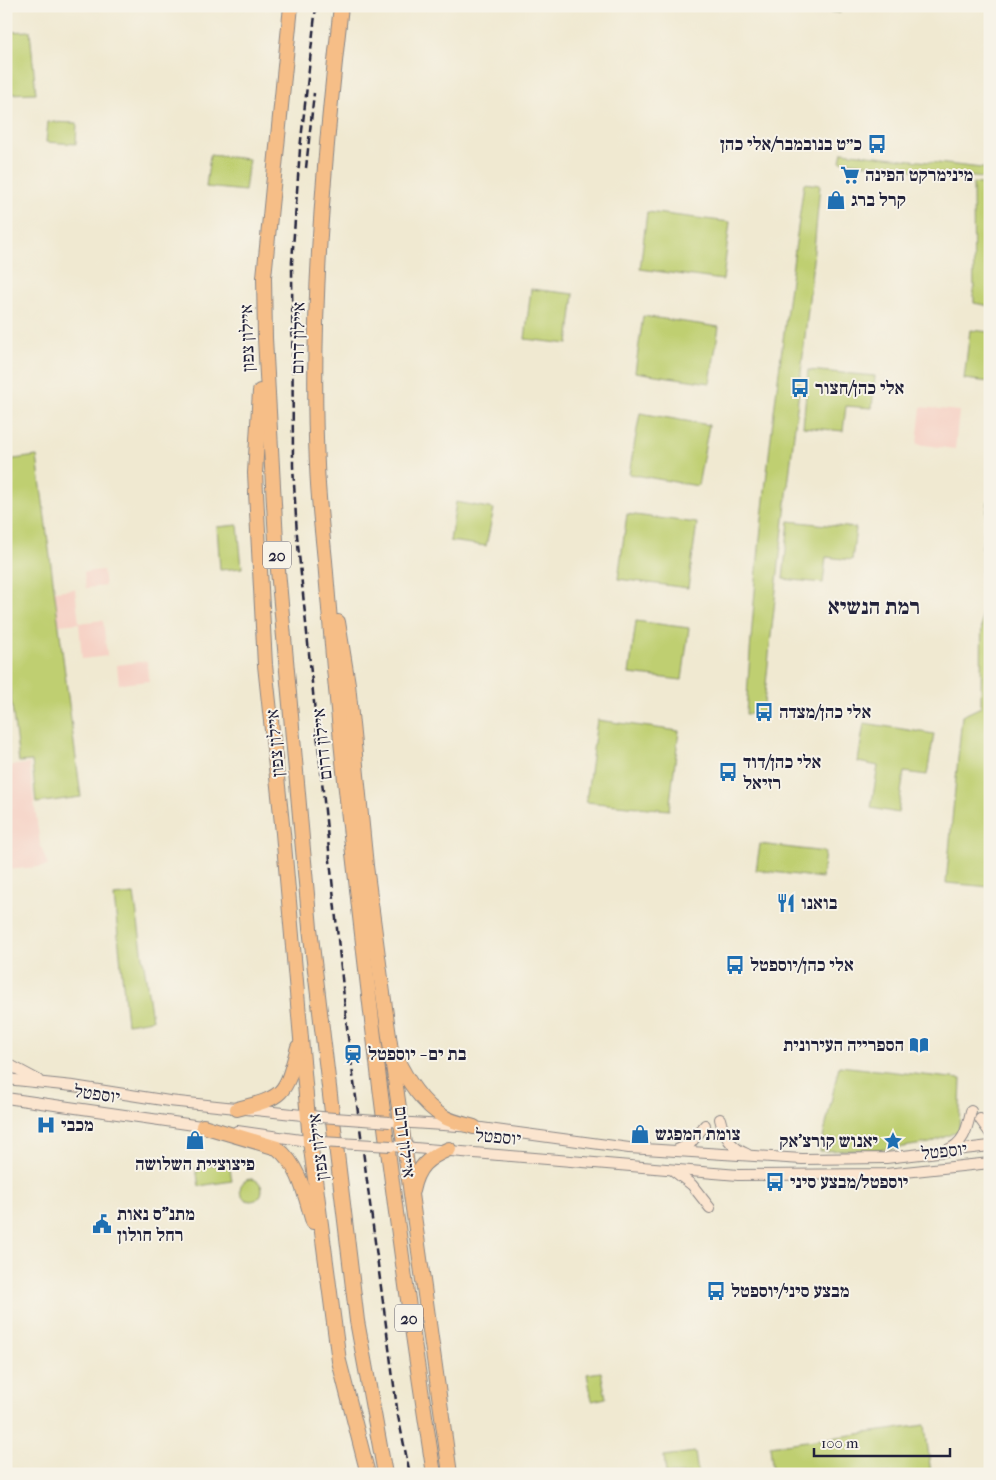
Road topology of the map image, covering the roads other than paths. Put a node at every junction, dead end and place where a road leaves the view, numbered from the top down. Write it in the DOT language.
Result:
graph roads {
  1 [pos="291,6"];
  2 [pos="341,6"];
  3 [pos="265,338"];
  4 [pos="321,514"];
  5 [pos="300,1039"];
  6 [pos="390,1045"];
  7 [pos="6,1063"];
  8 [pos="6,1080"];
  9 [pos="43,1083"];
  10 [pos="6,1098"];
  11 [pos="31,1100"];
  12 [pos="6,1106"];
  13 [pos="237,1109"];
  14 [pos="971,1111"];
  15 [pos="314,1117"];
  16 [pos="720,1119"];
  17 [pos="980,1119"];
  18 [pos="396,1122"];
  19 [pos="705,1125"];
  20 [pos="203,1126"];
  21 [pos="474,1127"];
  22 [pos="990,1133"];
  23 [pos="316,1142"];
  24 [pos="398,1146"];
  25 [pos="990,1146"];
  26 [pos="449,1149"];
  27 [pos="675,1151"];
  28 [pos="944,1152"];
  29 [pos="752,1156"];
  30 [pos="990,1162"];
  31 [pos="673,1170"];
  32 [pos="410,1199"];
  33 [pos="710,1208"];
  34 [pos="324,1261"];
  35 [pos="368,1474"];
  36 [pos="385,1474"];
  37 [pos="434,1474"];
  38 [pos="450,1474"];
  1 -- 3 [label="highway, איילון צפון / 20"];
  2 -- 4 [label="highway, איילון דרום / 20"];
  3 -- 5 [label="highway"];
  3 -- 36 [label="highway, איילון צפון / 20"];
  4 -- 6 [label="highway"];
  4 -- 37 [label="highway, איילון דרום / 20"];
  5 -- 13 [label="highway"];
  5 -- 15 [label="highway"];
  6 -- 18 [label="highway"];
  6 -- 21 [label="highway"];
  7 -- 9 [label="main road"];
  8 -- 9 [label="main road, יוספטל"];
  9 -- 13 [label="main road, יוספטל"];
  10 -- 11 [label="main road, יוספטל"];
  11 -- 12 [label="main road"];
  11 -- 20 [label="main road, יוספטל"];
  13 -- 15 [label="main road, יוספטל"];
  14 -- 28 [label="main road"];
  15 -- 18 [label="main road, יוספטל, bridge"];
  15 -- 23 [label="highway"];
  16 -- 29 [label="main road"];
  17 -- 22 [label="main road"];
  18 -- 21 [label="main road, יוספטל"];
  18 -- 24 [label="highway"];
  19 -- 27 [label="main road"];
  20 -- 23 [label="main road, יוספטל"];
  20 -- 34 [label="highway"];
  21 -- 27 [label="main road, יוספטל"];
  23 -- 24 [label="main road, יוספטל, bridge"];
  23 -- 34 [label="highway"];
  24 -- 26 [label="main road, יוספטל"];
  24 -- 32 [label="highway"];
  25 -- 28 [label="main road, יוספטל"];
  26 -- 31 [label="main road, יוספטל"];
  26 -- 32 [label="highway"];
  27 -- 29 [label="main road, יוספטל"];
  28 -- 29 [label="main road, יוספטל"];
  30 -- 31 [label="main road, יוספטל"];
  31 -- 33 [label="main road"];
  32 -- 38 [label="highway"];
  34 -- 35 [label="highway"];
}
